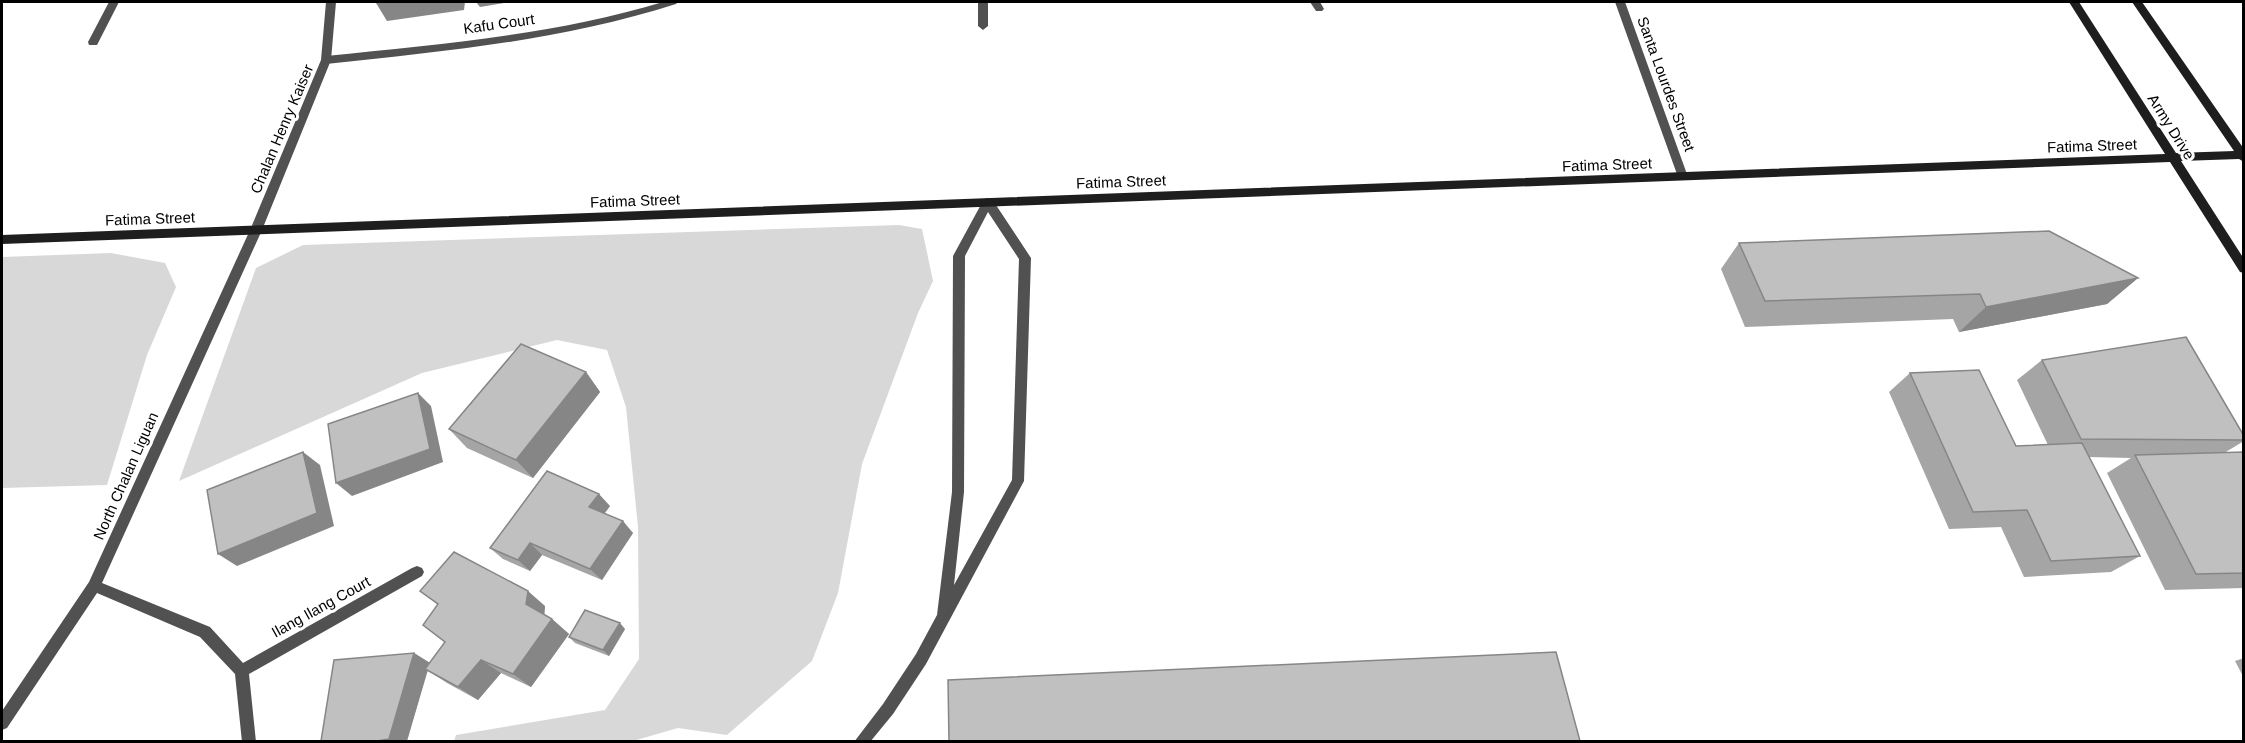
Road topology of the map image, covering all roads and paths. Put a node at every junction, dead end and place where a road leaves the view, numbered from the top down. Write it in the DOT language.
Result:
graph roads {
  1 [pos="114,2"];
  2 [pos="331,2"];
  3 [pos="673,2"];
  4 [pos="983,2"];
  5 [pos="1620,2"];
  6 [pos="2074,2"];
  7 [pos="2137,2"];
  8 [pos="983,26"];
  9 [pos="93,42"];
  10 [pos="326,60"];
  11 [pos="2242,157"];
  12 [pos="2173,158"];
  13 [pos="1683,177"];
  14 [pos="988,202"];
  15 [pos="256,230"];
  16 [pos="2,240"];
  17 [pos="2244,269"];
  18 [pos="417,572"];
  19 [pos="94,586"];
  20 [pos="944,615"];
  21 [pos="242,671"];
  22 [pos="2,723"];
  23 [pos="249,741"];
  24 [pos="861,741"];
  1 -- 9 [label="street"];
  2 -- 10 [label="street, Chalan Henry Kaiser"];
  3 -- 10 [label="street, Kafu Court"];
  4 -- 8 [label="street"];
  5 -- 13 [label="street, Santa Lourdes Street"];
  6 -- 12 [label="main road, Army Drive"];
  7 -- 11 [label="main road"];
  10 -- 15 [label="street, Chalan Henry Kaiser"];
  11 -- 12 [label="main road, Fatima Street"];
  12 -- 13 [label="main road, Fatima Street"];
  12 -- 17 [label="main road, Army Drive"];
  13 -- 14 [label="main road, Fatima Street"];
  14 -- 15 [label="main road, Fatima Street"];
  14 -- 20 [label="street"];
  14 -- 20 [label="street"];
  15 -- 16 [label="main road, Fatima Street"];
  15 -- 19 [label="street, North Chalan Liguan"];
  18 -- 21 [label="street, Ilang Ilang Court"];
  19 -- 21 [label="street"];
  19 -- 22 [label="street, North Chalan Liguan"];
  20 -- 24 [label="street"];
  21 -- 23 [label="street"];
}
